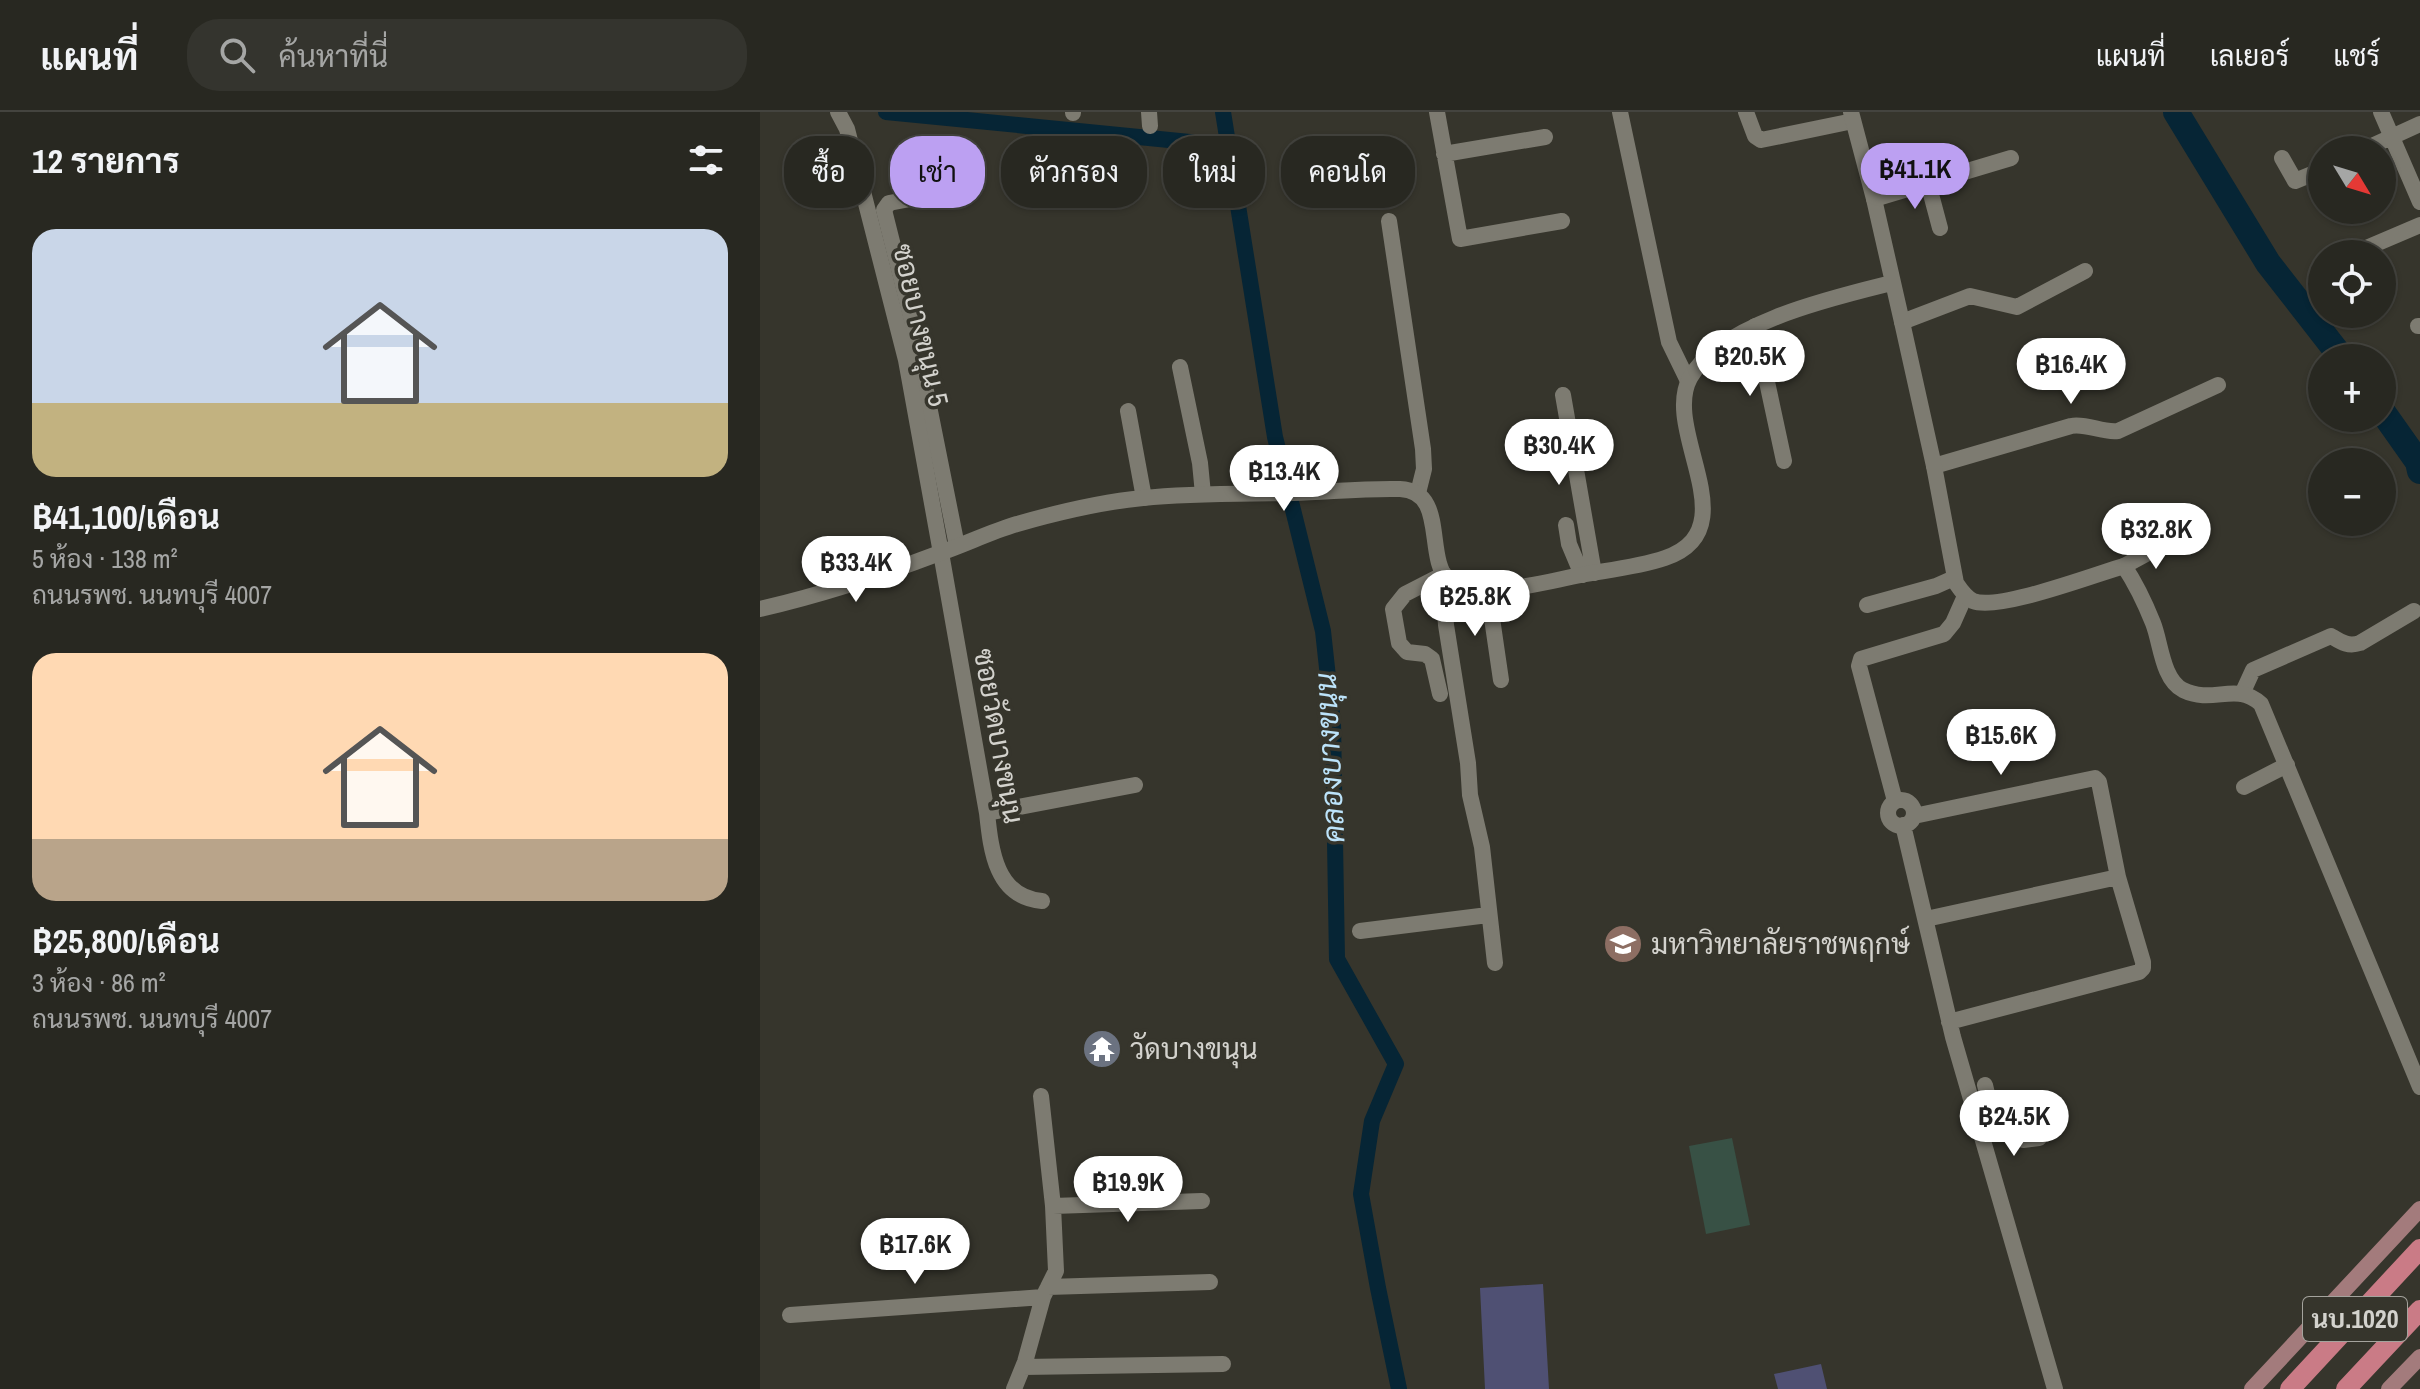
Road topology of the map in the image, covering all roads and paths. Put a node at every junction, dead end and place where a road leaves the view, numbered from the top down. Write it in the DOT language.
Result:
graph roads {
  1 [pos="1437,112"];
  2 [pos="1620,112"];
  3 [pos="1746,112"];
  4 [pos="2381,112"];
  5 [pos="1852,116"];
  6 [pos="842,117"];
  7 [pos="2420,124"];
  8 [pos="2391,136"];
  9 [pos="2393,136"];
  10 [pos="1545,137"];
  11 [pos="2396,148"];
  12 [pos="1444,154"];
  13 [pos="2011,158"];
  14 [pos="2282,158"];
  15 [pos="2308,176"];
  16 [pos="1928,183"];
  17 [pos="1874,199"];
  18 [pos="2420,202"];
  19 [pos="890,203"];
  20 [pos="1389,221"];
  21 [pos="1562,221"];
  22 [pos="2420,225"];
  23 [pos="1940,228"];
  24 [pos="2385,240"];
  25 [pos="2085,271"];
  26 [pos="1892,283"];
  27 [pos="1902,322"];
  28 [pos="1755,326"];
  29 [pos="1180,367"];
  30 [pos="1688,381"];
  31 [pos="2218,385"];
  32 [pos="1563,395"];
  33 [pos="1128,411"];
  34 [pos="1784,461"];
  35 [pos="1934,466"];
  36 [pos="1418,493"];
  37 [pos="1203,494"];
  38 [pos="1144,498"];
  39 [pos="1566,525"];
  40 [pos="2170,541"];
  41 [pos="957,546"];
  42 [pos="941,553"];
  43 [pos="2124,566"];
  44 [pos="1588,574"];
  45 [pos="1954,578"];
  46 [pos="1448,579"];
  47 [pos="1488,591"];
  48 [pos="1965,596"];
  49 [pos="1867,605"];
  50 [pos="760,609"];
  51 [pos="2414,611"];
  52 [pos="1501,680"];
  53 [pos="1440,694"];
  54 [pos="2242,694"];
  55 [pos="2287,765"];
  56 [pos="1135,785"];
  57 [pos="2244,787"];
  58 [pos="987,813"];
  59 [pos="1908,821"];
  60 [pos="2118,877"];
  61 [pos="1042,901"];
  62 [pos="1488,915"];
  63 [pos="1926,919"];
  64 [pos="1360,931"];
  65 [pos="1495,963"];
  66 [pos="1949,1022"];
  67 [pos="1985,1085"];
  68 [pos="2420,1087"];
  69 [pos="1041,1096"];
  70 [pos="1988,1131"];
  71 [pos="2039,1138"];
  72 [pos="1202,1201"];
  73 [pos="1053,1206"];
  74 [pos="2420,1209"];
  75 [pos="2420,1249"];
  76 [pos="1210,1282"];
  77 [pos="1046,1292"];
  78 [pos="2420,1310"];
  79 [pos="790,1315"];
  80 [pos="2420,1357"];
  81 [pos="1223,1364"];
  82 [pos="1023,1367"];
  83 [pos="1014,1389"];
  84 [pos="2055,1389"];
  85 [pos="2252,1389"];
  86 [pos="2290,1389"];
  87 [pos="2346,1389"];
  88 [pos="2389,1389"];
  1 -- 12 [label="street"];
  2 -- 30 [label="street"];
  3 -- 5 [label="street"];
  4 -- 8 [label="street"];
  5 -- 17 [label="street"];
  6 -- 42 [label="street, ซอยบางขนุน 5"];
  7 -- 9 [label="street"];
  10 -- 12 [label="street"];
  11 -- 18 [label="street"];
  12 -- 21 [label="street"];
  13 -- 16 [label="street"];
  14 -- 15 [label="street"];
  16 -- 17 [label="street"];
  16 -- 23 [label="street"];
  17 -- 26 [label="street"];
  19 -- 41 [label="street"];
  20 -- 36 [label="street"];
  22 -- 24 [label="street"];
  25 -- 27 [label="street"];
  26 -- 27 [label="street"];
  26 -- 28 [label="street"];
  27 -- 35 [label="street"];
  28 -- 30 [label="street"];
  28 -- 34 [label="street"];
  29 -- 37 [label="street"];
  30 -- 44 [label="street"];
  31 -- 35 [label="street"];
  32 -- 44 [label="street"];
  33 -- 38 [label="street"];
  35 -- 45 [label="street"];
  36 -- 37 [label="street"];
  36 -- 46 [label="street"];
  37 -- 38 [label="street"];
  38 -- 41 [label="street"];
  39 -- 44 [label="street"];
  40 -- 43 [label="street"];
  41 -- 42 [label="street"];
  42 -- 50 [label="street"];
  42 -- 58 [label="street, ซอยวัดบางขนุน"];
  43 -- 48 [label="street"];
  43 -- 54 [label="street"];
  44 -- 47 [label="street"];
  45 -- 48 [label="street"];
  45 -- 49 [label="street"];
  46 -- 47 [label="street"];
  46 -- 53 [label="street"];
  46 -- 62 [label="street"];
  47 -- 52 [label="street"];
  48 -- 59 [label="street"];
  51 -- 54 [label="street"];
  54 -- 55 [label="street"];
  55 -- 57 [label="street"];
  55 -- 68 [label="street"];
  56 -- 58 [label="street"];
  58 -- 61 [label="street, ซอยวัดบางขนุน"];
  59 -- 60 [label="street"];
  59 -- 63 [label="street"];
  60 -- 63 [label="street"];
  60 -- 66 [label="street"];
  62 -- 64 [label="street"];
  62 -- 65 [label="street"];
  63 -- 66 [label="street"];
  66 -- 70 [label="street"];
  67 -- 70 [label="street"];
  69 -- 73 [label="street"];
  70 -- 71 [label="street"];
  70 -- 84 [label="street"];
  72 -- 73 [label="street"];
  73 -- 77 [label="street"];
  74 -- 85 [label="main road, นบ.1020"];
  75 -- 86 [label="main road, นบ.1020"];
  76 -- 77 [label="street"];
  77 -- 79 [label="street"];
  77 -- 82 [label="street"];
  78 -- 87 [label="main road, นบ.1020"];
  80 -- 88 [label="main road, นบ.1020"];
  81 -- 82 [label="street"];
  82 -- 83 [label="street"];
}
